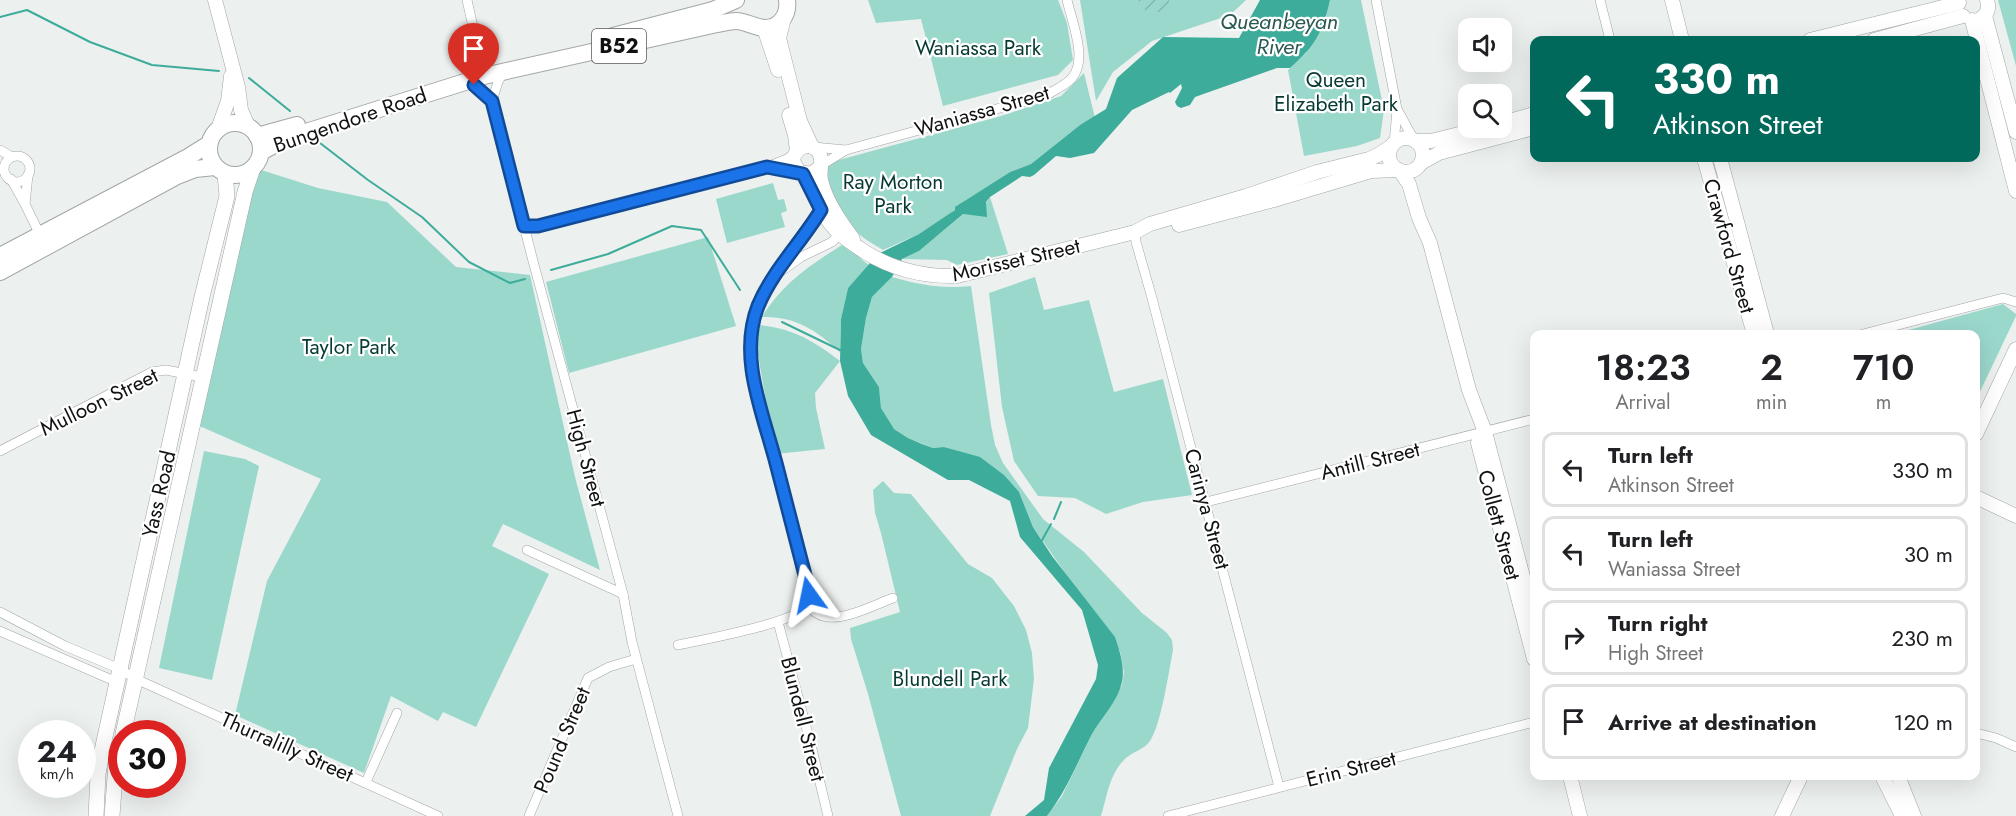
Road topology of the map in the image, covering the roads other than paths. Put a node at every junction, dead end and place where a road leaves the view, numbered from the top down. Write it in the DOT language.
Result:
graph roads {
  1 [pos="214,0"];
  2 [pos="467,0"];
  3 [pos="736,0"];
  4 [pos="744,0"];
  5 [pos="787,0"];
  6 [pos="1067,0"];
  7 [pos="1376,0"];
  8 [pos="1672,0"];
  9 [pos="1987,0"];
  10 [pos="1600,2"];
  11 [pos="1968,11"];
  12 [pos="784,18"];
  13 [pos="760,27"];
  14 [pos="475,36"];
  15 [pos="1609,36"];
  16 [pos="1682,36"];
  17 [pos="1832,36"];
  18 [pos="1887,36"];
  19 [pos="1975,36"];
  20 [pos="1978,36"];
  21 [pos="1980,41"];
  22 [pos="1980,56"];
  23 [pos="232,65"];
  24 [pos="503,72"];
  25 [pos="467,81"];
  26 [pos="492,101"];
  27 [pos="1397,109"];
  28 [pos="1530,115"];
  29 [pos="1512,120"];
  30 [pos="218,129"];
  31 [pos="1530,129"];
  32 [pos="2016,132"];
  33 [pos="1458,134"];
  34 [pos="256,138"];
  35 [pos="1414,141"];
  36 [pos="209,144"];
  37 [pos="1393,145"];
  38 [pos="813,147"];
  39 [pos="0,150"];
  40 [pos="846,150"];
  41 [pos="796,151"];
  42 [pos="12,157"];
  43 [pos="1705,162"];
  44 [pos="1721,162"];
  45 [pos="0,164"];
  46 [pos="1420,164"];
  47 [pos="767,167"];
  48 [pos="820,167"];
  49 [pos="253,168"];
  50 [pos="220,170"];
  51 [pos="1400,171"];
  52 [pos="802,173"];
  53 [pos="28,176"];
  54 [pos="8,177"];
  55 [pos="1282,184"];
  56 [pos="2016,191"];
  57 [pos="1264,203"];
  58 [pos="25,204"];
  59 [pos="1207,207"];
  60 [pos="828,211"];
  61 [pos="1233,211"];
  62 [pos="524,226"];
  63 [pos="1135,232"];
  64 [pos="839,235"];
  65 [pos="44,241"];
  66 [pos="1430,243"];
  67 [pos="864,251"];
  68 [pos="0,256"];
  69 [pos="0,272"];
  70 [pos="772,281"];
  71 [pos="2016,302"];
  72 [pos="1753,330"];
  73 [pos="1766,330"];
  74 [pos="1879,330"];
  75 [pos="2016,349"];
  76 [pos="2011,372"];
  77 [pos="185,373"];
  78 [pos="202,377"];
  79 [pos="176,417"];
  80 [pos="193,420"];
  81 [pos="1530,420"];
  82 [pos="1980,427"];
  83 [pos="1480,433"];
  84 [pos="0,451"];
  85 [pos="1980,499"];
  86 [pos="1206,502"];
  87 [pos="2016,516"];
  88 [pos="527,550"];
  89 [pos="623,594"];
  90 [pos="892,598"];
  91 [pos="1530,605"];
  92 [pos="807,606"];
  93 [pos="0,612"];
  94 [pos="778,622"];
  95 [pos="0,631"];
  96 [pos="1530,642"];
  97 [pos="678,645"];
  98 [pos="636,659"];
  99 [pos="119,677"];
  100 [pos="136,679"];
  101 [pos="397,713"];
  102 [pos="126,720"];
  103 [pos="1530,723"];
  104 [pos="1980,734"];
  105 [pos="2016,747"];
  106 [pos="1571,780"];
  107 [pos="1799,780"];
  108 [pos="1884,780"];
  109 [pos="1900,780"];
  110 [pos="366,782"];
  111 [pos="1280,787"];
  112 [pos="113,798"];
  113 [pos="96,816"];
  114 [pos="112,816"];
  115 [pos="438,816"];
  116 [pos="528,816"];
  117 [pos="678,816"];
  118 [pos="828,816"];
  119 [pos="1168,816"];
  120 [pos="1580,816"];
  121 [pos="1782,816"];
  122 [pos="1902,816"];
  123 [pos="1914,816"];
  1 -- 23 [label="street"];
  2 -- 14 [label="street"];
  3 -- 34 [label="highway, Bungendore Road / B52"];
  4 -- 13 [label="highway"];
  5 -- 12 [label="highway"];
  6 -- 40 [label="street, Waniassa Street"];
  7 -- 27 [label="street"];
  8 -- 16 [label="street"];
  9 -- 11 [label="street"];
  10 -- 15 [label="street"];
  11 -- 17 [label="street"];
  11 -- 18 [label="street"];
  11 -- 19 [label="street"];
  11 -- 20 [label="street"];
  12 -- 13 [label="highway"];
  12 -- 38 [label="street"];
  13 -- 24 [label="highway, Bungendore Road / B52"];
  13 -- 41 [label="street"];
  21 -- 32 [label="street"];
  22 -- 56 [label="street"];
  23 -- 30 [label="street"];
  23 -- 34 [label="street"];
  24 -- 25 [label="highway, Bungendore Road / B52"];
  24 -- 26 [label="street"];
  25 -- 26 [label="street"];
  25 -- 34 [label="highway, Bungendore Road / B52"];
  26 -- 62 [label="street, High Street"];
  27 -- 35 [label="street"];
  27 -- 37 [label="street"];
  28 -- 29 [label="street"];
  30 -- 34 [label="highway, B52"];
  30 -- 36 [label="highway"];
  31 -- 46 [label="street"];
  33 -- 35 [label="street"];
  34 -- 49 [label="highway"];
  35 -- 37 [label="street"];
  35 -- 46 [label="street"];
  36 -- 50 [label="highway"];
  36 -- 65 [label="highway"];
  37 -- 51 [label="street"];
  37 -- 55 [label="street, Morisset Street"];
  38 -- 40 [label="street, Waniassa Street"];
  38 -- 41 [label="street"];
  38 -- 48 [label="street"];
  39 -- 42 [label="street"];
  40 -- 48 [label="street, Waniassa Street"];
  41 -- 47 [label="street"];
  41 -- 52 [label="street"];
  42 -- 53 [label="street"];
  42 -- 54 [label="street"];
  43 -- 72 [label="street, Crawford Street"];
  44 -- 73 [label="street, Crawford Street"];
  45 -- 54 [label="street"];
  46 -- 51 [label="street"];
  46 -- 66 [label="street, Collett Street"];
  47 -- 52 [label="street"];
  47 -- 62 [label="street"];
  48 -- 52 [label="street"];
  48 -- 60 [label="street"];
  49 -- 50 [label="highway"];
  49 -- 78 [label="main road, Yass Road"];
  50 -- 65 [label="highway"];
  50 -- 77 [label="main road, Yass Road"];
  51 -- 57 [label="street, Morisset Street"];
  51 -- 66 [label="street, Collett Street"];
  52 -- 60 [label="street"];
  53 -- 54 [label="street"];
  53 -- 58 [label="street"];
  54 -- 58 [label="street"];
  55 -- 57 [label="street"];
  55 -- 59 [label="street, Morisset Street"];
  57 -- 61 [label="street, Morisset Street"];
  58 -- 65 [label="street"];
  59 -- 61 [label="street"];
  59 -- 63 [label="street, Morisset Street"];
  60 -- 64 [label="street"];
  60 -- 67 [label="street, Morisset Street"];
  60 -- 70 [label="street"];
  61 -- 63 [label="street, Morisset Street"];
  62 -- 89 [label="street, High Street"];
  63 -- 67 [label="street, Morisset Street"];
  63 -- 86 [label="street, Carinya Street"];
  64 -- 67 [label="street, Morisset Street"];
  64 -- 70 [label="street"];
  65 -- 68 [label="highway"];
  65 -- 69 [label="highway"];
  66 -- 83 [label="street, Collett Street"];
  70 -- 92 [label="street"];
  71 -- 74 [label="street"];
  75 -- 76 [label="street"];
  76 -- 82 [label="street"];
  77 -- 78 [label="street, Mulloon Street"];
  77 -- 79 [label="main road, Yass Road"];
  77 -- 84 [label="street, Mulloon Street"];
  78 -- 80 [label="main road, Yass Road"];
  79 -- 80 [label="main road"];
  79 -- 99 [label="main road, Yass Road"];
  80 -- 100 [label="main road, Yass Road"];
  81 -- 83 [label="street, Antill Street"];
  83 -- 86 [label="street, Antill Street"];
  83 -- 91 [label="street, Collett Street"];
  83 -- 96 [label="street, Collett Street"];
  85 -- 87 [label="street"];
  86 -- 111 [label="street, Carinya Street"];
  88 -- 89 [label="street"];
  89 -- 98 [label="street, High Street"];
  90 -- 92 [label="street"];
  92 -- 94 [label="street"];
  93 -- 99 [label="street, Thurralilly Street"];
  94 -- 97 [label="street"];
  94 -- 118 [label="street, Blundell Street"];
  95 -- 99 [label="street, Thurralilly Street"];
  98 -- 116 [label="street, Pound Street"];
  98 -- 117 [label="street, High Street"];
  99 -- 100 [label="street"];
  99 -- 100 [label="street, Thurralilly Street"];
  99 -- 113 [label="main road, Yass Road"];
  100 -- 102 [label="main road, Yass Road"];
  100 -- 110 [label="street, Thurralilly Street"];
  101 -- 110 [label="street"];
  103 -- 111 [label="street, Erin Street"];
  104 -- 105 [label="street"];
  106 -- 120 [label="street"];
  107 -- 121 [label="street"];
  108 -- 122 [label="street"];
  109 -- 123 [label="street"];
  110 -- 115 [label="street, Thurralilly Street"];
  111 -- 119 [label="street, Erin Street"];
  112 -- 114 [label="main road"];
}
